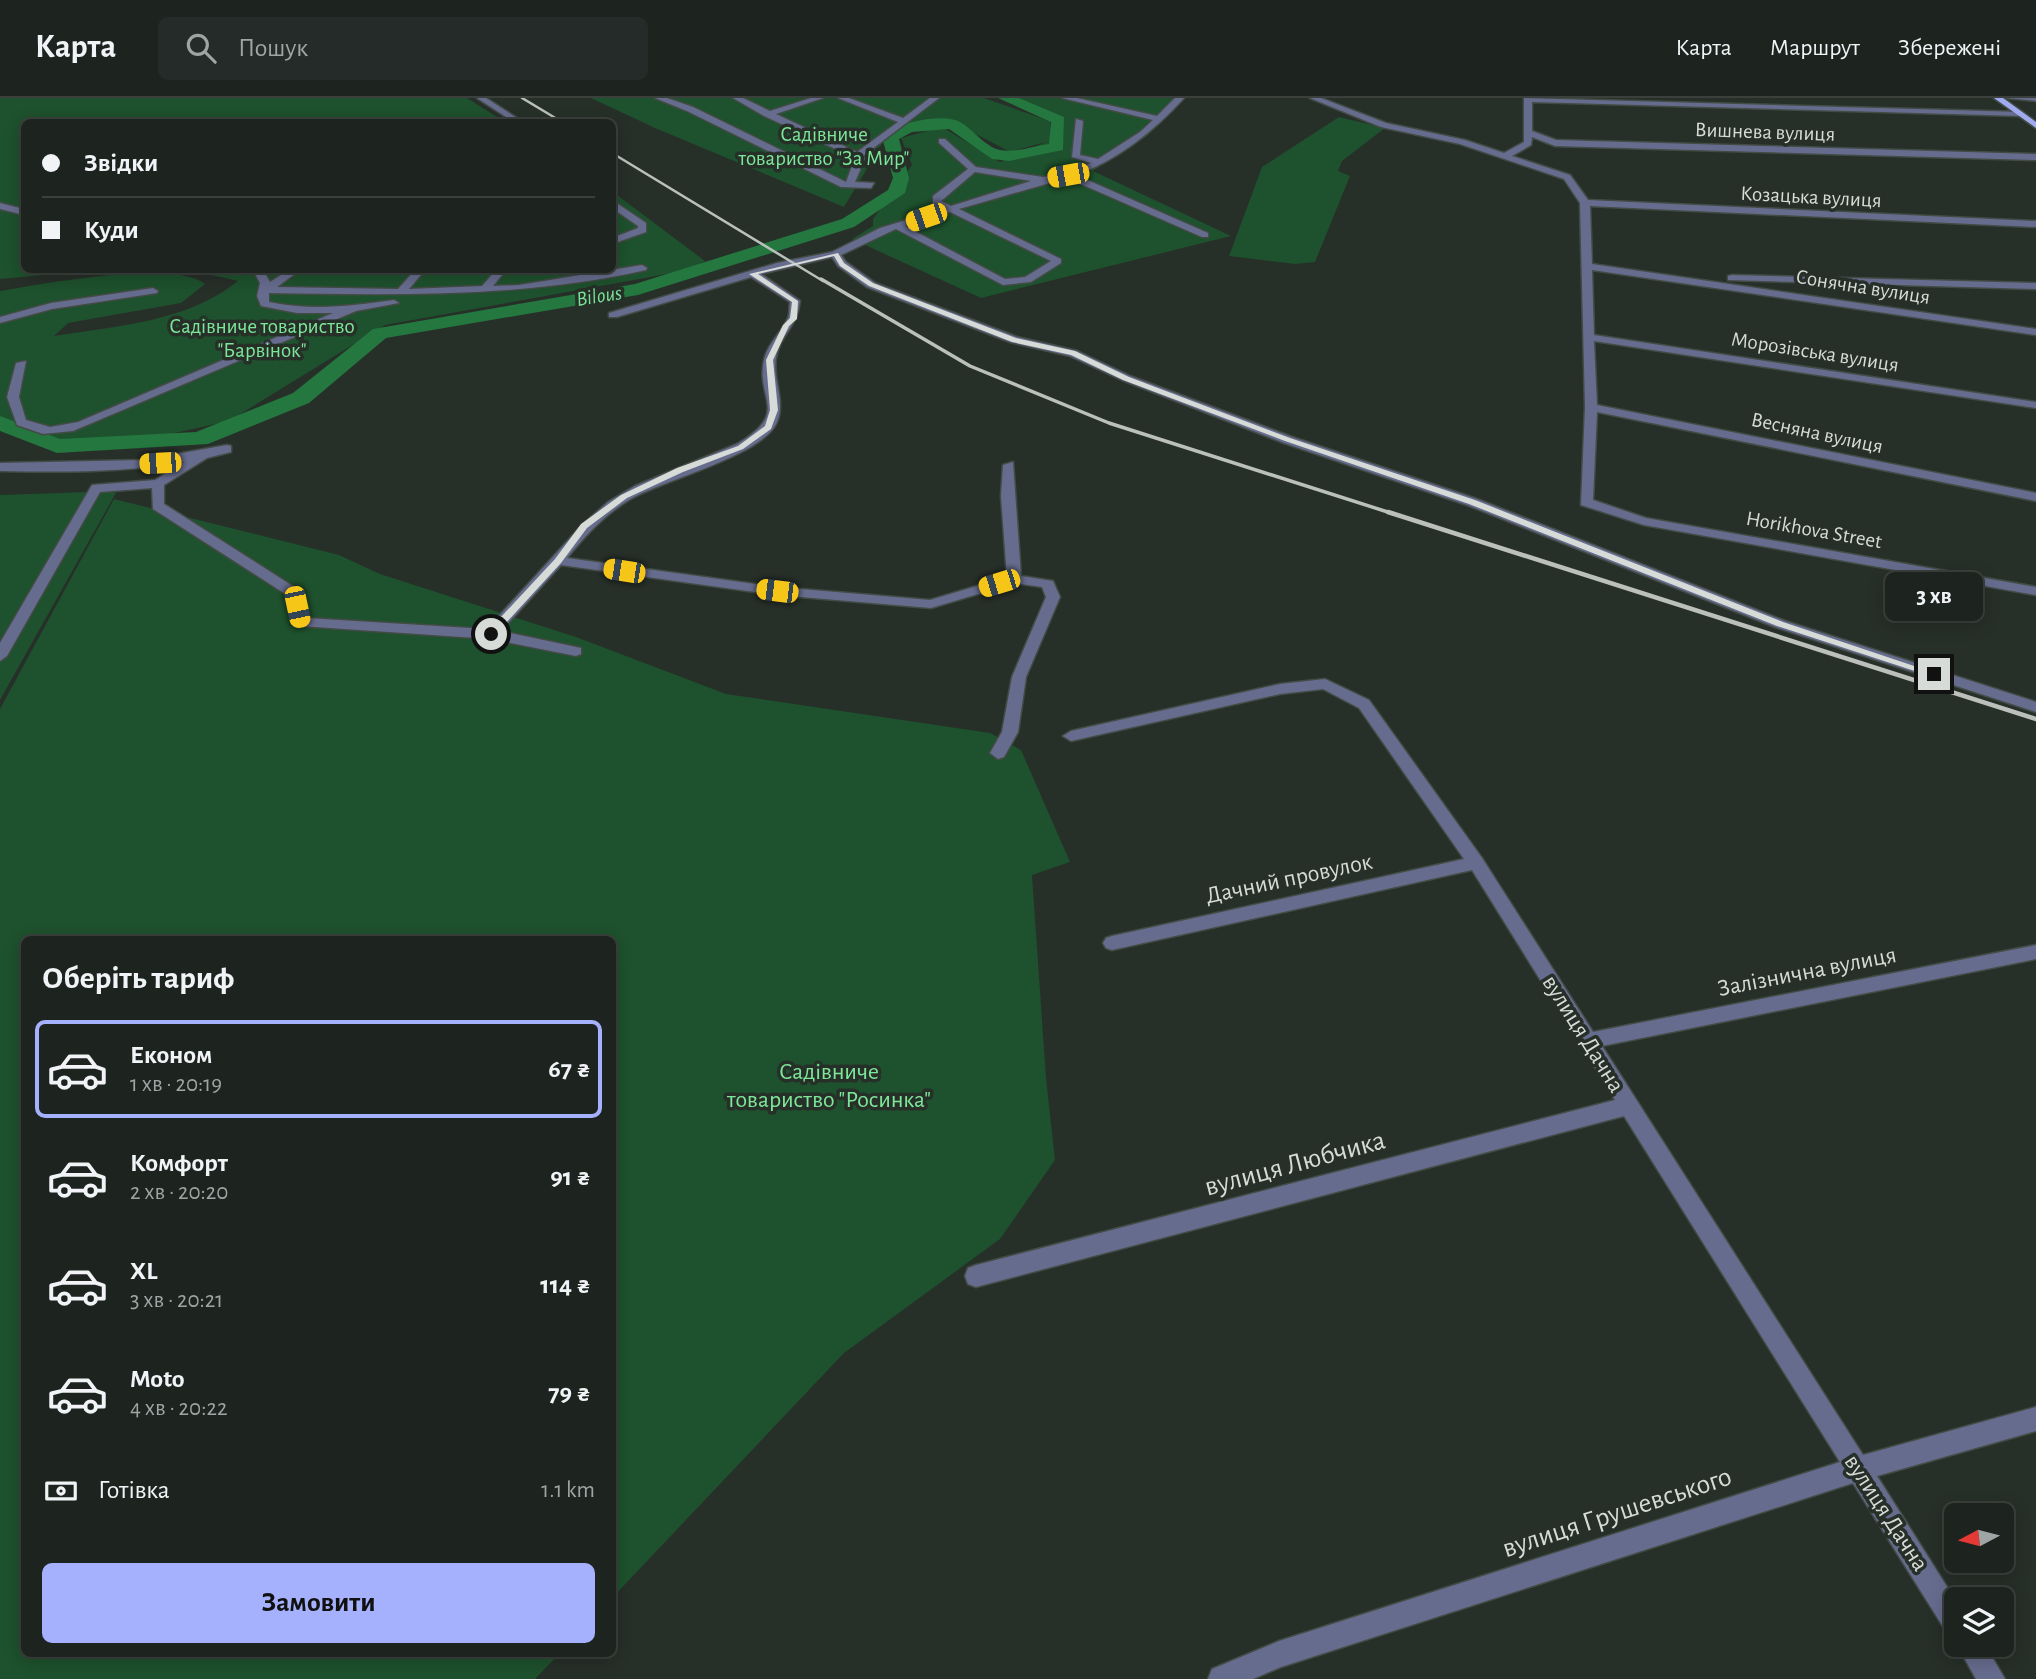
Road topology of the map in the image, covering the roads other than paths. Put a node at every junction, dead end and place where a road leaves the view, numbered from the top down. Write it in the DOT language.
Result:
graph roads {
  1 [pos="481,98"];
  2 [pos="659,98"];
  3 [pos="737,98"];
  4 [pos="818,98"];
  5 [pos="842,98"];
  6 [pos="935,98"];
  7 [pos="1066,98"];
  8 [pos="1180,98"];
  9 [pos="1314,98"];
  10 [pos="1528,98"];
  11 [pos="1998,98"];
  12 [pos="2011,98"];
  13 [pos="2036,99"];
  14 [pos="767,114"];
  15 [pos="2020,114"];
  16 [pos="514,119"];
  17 [pos="1160,119"];
  18 [pos="904,121"];
  19 [pos="1079,121"];
  20 [pos="2036,126"];
  21 [pos="1530,134"];
  22 [pos="942,141"];
  23 [pos="1507,155"];
  24 [pos="859,156"];
  25 [pos="2036,157"];
  26 [pos="1099,162"];
  27 [pos="973,169"];
  28 [pos="1068,175"];
  29 [pos="1043,180"];
  30 [pos="849,185"];
  31 [pos="871,185"];
  32 [pos="1585,202"];
  33 [pos="0,206"];
  34 [pos="616,206"];
  35 [pos="948,210"];
  36 [pos="21,211"];
  37 [pos="2036,224"];
  38 [pos="898,226"];
  39 [pos="1205,234"];
  40 [pos="616,240"];
  41 [pos="835,254"];
  42 [pos="1587,266"];
  43 [pos="642,268"];
  44 [pos="616,272"];
  45 [pos="261,273"];
  46 [pos="291,273"];
  47 [pos="417,273"];
  48 [pos="498,273"];
  49 [pos="611,273"];
  50 [pos="752,274"];
  51 [pos="1684,279"];
  52 [pos="2036,286"];
  53 [pos="485,289"];
  54 [pos="266,290"];
  55 [pos="153,291"];
  56 [pos="401,292"];
  57 [pos="394,303"];
  58 [pos="352,309"];
  59 [pos="613,315"];
  60 [pos="0,320"];
  61 [pos="2036,331"];
  62 [pos="1589,337"];
  63 [pos="22,363"];
  64 [pos="2036,405"];
  65 [pos="1591,407"];
  66 [pos="227,449"];
  67 [pos="202,456"];
  68 [pos="1009,465"];
  69 [pos="0,467"];
  70 [pos="158,484"];
  71 [pos="2036,497"];
  72 [pos="558,561"];
  73 [pos="1014,579"];
  74 [pos="2036,591"];
  75 [pos="491,634"];
  76 [pos="576,652"];
  77 [pos="0,656"];
  78 [pos="2036,707"];
  79 [pos="1072,736"];
  80 [pos="998,752"];
  81 [pos="1476,863"];
  82 [pos="1112,943"];
  83 [pos="2036,952"];
  84 [pos="1588,1041"];
  85 [pos="1628,1105"];
  86 [pos="976,1276"];
  87 [pos="2036,1419"];
  88 [pos="1857,1469"];
  89 [pos="1944,1605"];
  90 [pos="1978,1657"];
  91 [pos="1222,1679"];
  92 [pos="1992,1679"];
  1 -- 16 [label="street"];
  2 -- 30 [label="street"];
  3 -- 14 [label="street"];
  4 -- 14 [label="street"];
  5 -- 18 [label="street"];
  6 -- 18 [label="street"];
  7 -- 17 [label="street"];
  8 -- 17 [label="street"];
  9 -- 23 [label="street"];
  10 -- 15 [label="street"];
  10 -- 21 [label="street"];
  11 -- 15 [label="main road"];
  12 -- 13 [label="street"];
  14 -- 24 [label="street"];
  15 -- 20 [label="main road"];
  17 -- 26 [label="street"];
  18 -- 24 [label="street"];
  19 -- 26 [label="street"];
  21 -- 23 [label="street"];
  21 -- 25 [label="street, Вишнева вулиця"];
  22 -- 27 [label="street"];
  23 -- 32 [label="street"];
  24 -- 30 [label="street"];
  26 -- 28 [label="street"];
  27 -- 29 [label="street"];
  27 -- 35 [label="street"];
  28 -- 29 [label="street"];
  28 -- 39 [label="street"];
  29 -- 35 [label="street"];
  30 -- 31 [label="street"];
  32 -- 37 [label="street, Козацька вулиця"];
  32 -- 42 [label="street"];
  33 -- 36 [label="street"];
  34 -- 40 [label="street"];
  35 -- 38 [label="street"];
  35 -- 38 [label="street"];
  38 -- 41 [label="street"];
  41 -- 50 [label="street"];
  41 -- 78 [label="street"];
  42 -- 51 [label="street, Сонячна вулиця"];
  42 -- 62 [label="street"];
  43 -- 44 [label="street"];
  45 -- 54 [label="street"];
  46 -- 54 [label="street"];
  47 -- 56 [label="street"];
  48 -- 53 [label="street"];
  49 -- 53 [label="street"];
  50 -- 59 [label="street"];
  50 -- 72 [label="street"];
  51 -- 52 [label="street, Сонячна вулиця"];
  51 -- 61 [label="street, Сонячна вулиця"];
  53 -- 56 [label="street"];
  54 -- 56 [label="street"];
  54 -- 58 [label="street"];
  55 -- 60 [label="street"];
  57 -- 58 [label="street"];
  58 -- 63 [label="street"];
  62 -- 64 [label="street, Морозівська вулиця"];
  62 -- 65 [label="street"];
  65 -- 71 [label="street, Весняна вулиця"];
  65 -- 74 [label="street, Horikhova Street"];
  66 -- 67 [label="street"];
  67 -- 69 [label="street"];
  67 -- 70 [label="street"];
  68 -- 73 [label="street"];
  70 -- 75 [label="street"];
  70 -- 77 [label="street"];
  72 -- 73 [label="street"];
  72 -- 75 [label="street"];
  73 -- 80 [label="street"];
  75 -- 76 [label="street"];
  79 -- 81 [label="street, вулиця Дачна"];
  81 -- 82 [label="street, Дачний провулок"];
  81 -- 84 [label="street, вулиця Дачна"];
  83 -- 84 [label="street, Залізнична вулиця"];
  84 -- 85 [label="street, вулиця Дачна"];
  85 -- 86 [label="street, вулиця Любчика"];
  85 -- 88 [label="street, вулиця Дачна"];
  87 -- 88 [label="street, вулиця Грушевського"];
  88 -- 89 [label="street, вулиця Дачна"];
  88 -- 91 [label="street, вулиця Грушевського"];
  90 -- 92 [label="street"];
}
